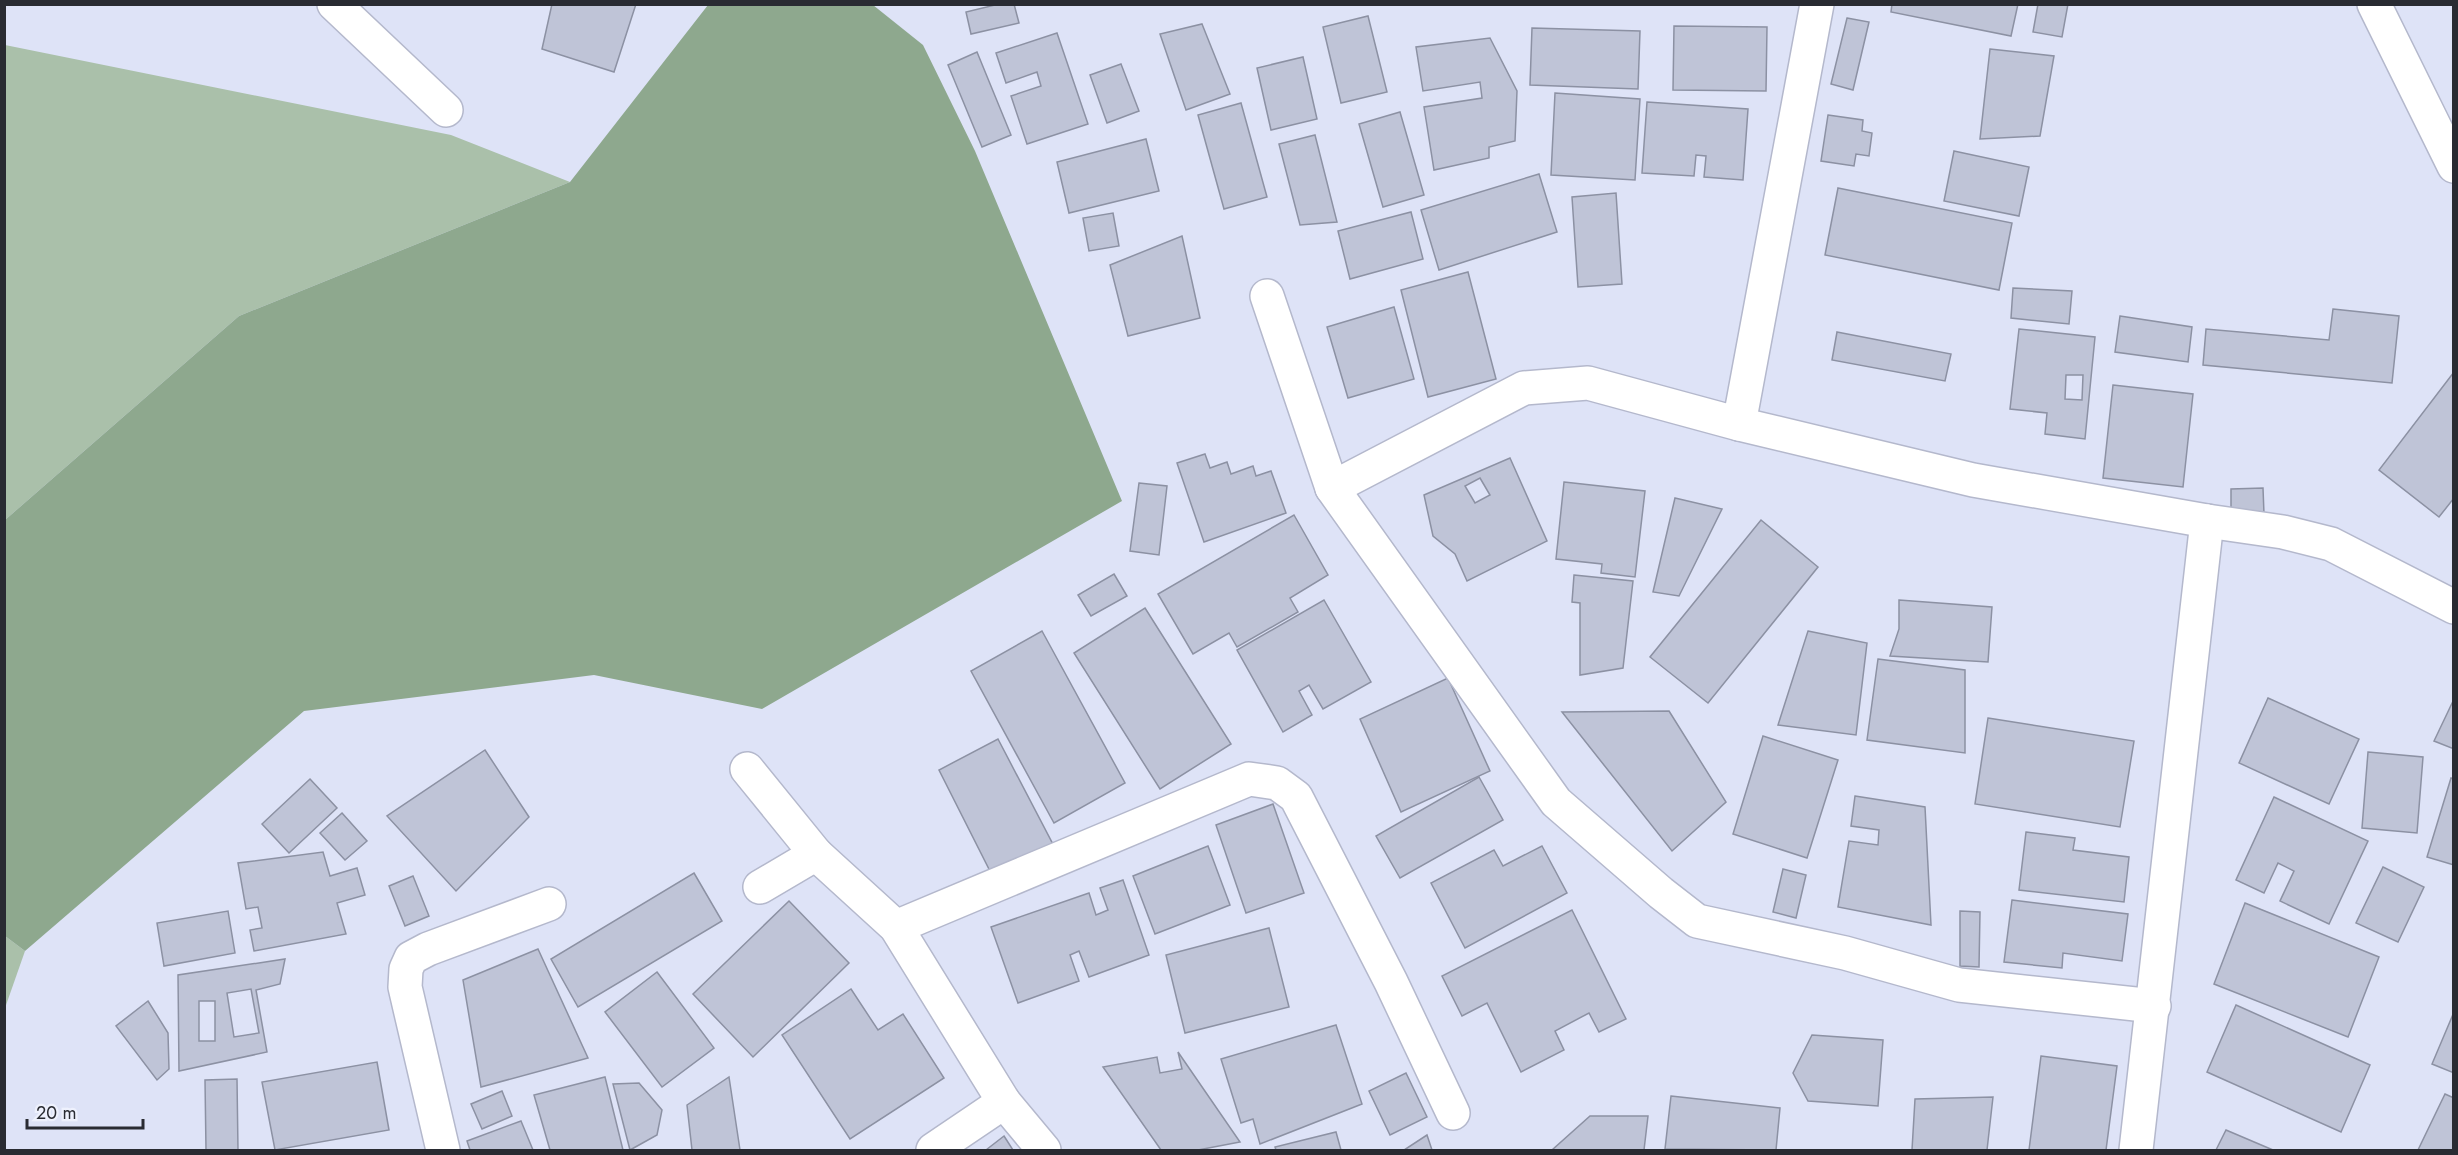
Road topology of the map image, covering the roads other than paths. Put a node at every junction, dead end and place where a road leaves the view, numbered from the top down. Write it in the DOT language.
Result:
graph roads {
  1 [pos="334,4"];
  2 [pos="1817,4"];
  3 [pos="2374,4"];
  4 [pos="446,110"];
  5 [pos="2454,166"];
  6 [pos="1267,296"];
  7 [pos="1739,424"];
  8 [pos="1332,488"];
  9 [pos="2207,521"];
  10 [pos="2454,607"];
  11 [pos="747,769"];
  12 [pos="816,854"];
  13 [pos="760,887"];
  14 [pos="549,904"];
  15 [pos="896,927"];
  16 [pos="2154,1006"];
  17 [pos="1004,1102"];
  18 [pos="1453,1113"];
  19 [pos="443,1150"];
  20 [pos="933,1150"];
  21 [pos="1044,1150"];
  22 [pos="2136,1150"];
  1 -- 4 [label="street"];
  2 -- 7 [label="street"];
  3 -- 5 [label="street"];
  6 -- 8 [label="street"];
  7 -- 8 [label="street"];
  7 -- 9 [label="street"];
  8 -- 16 [label="street"];
  9 -- 10 [label="street"];
  9 -- 16 [label="street"];
  11 -- 12 [label="street"];
  12 -- 13 [label="street"];
  12 -- 15 [label="street"];
  14 -- 19 [label="street"];
  15 -- 17 [label="street"];
  15 -- 18 [label="street"];
  16 -- 22 [label="street"];
  17 -- 20 [label="street"];
  17 -- 21 [label="street"];
}
